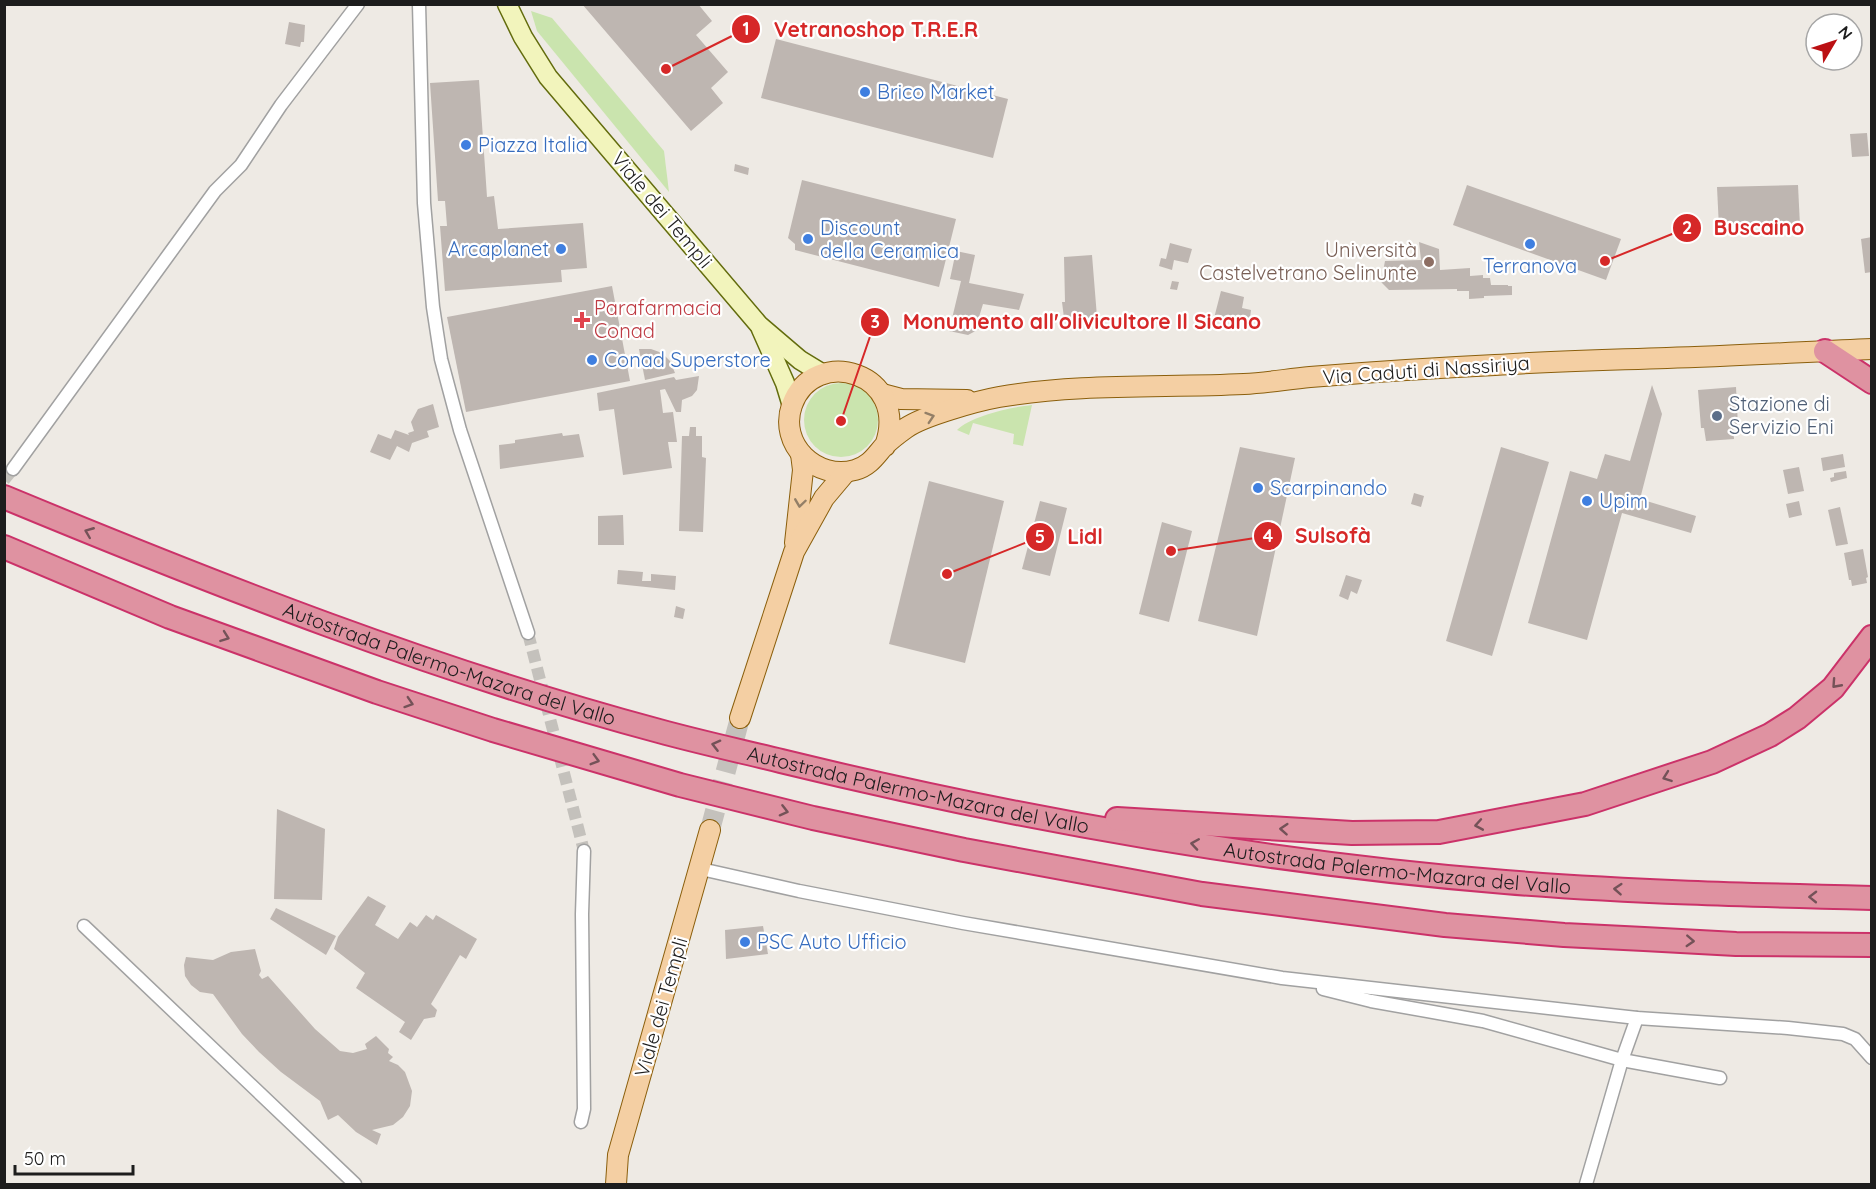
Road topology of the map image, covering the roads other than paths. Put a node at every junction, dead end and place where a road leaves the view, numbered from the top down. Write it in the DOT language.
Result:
graph roads {
  1 [pos="358,4"];
  2 [pos="419,4"];
  3 [pos="507,4"];
  4 [pos="759,325"];
  5 [pos="1872,349"];
  6 [pos="1825,351"];
  7 [pos="823,374"];
  8 [pos="1872,382"];
  9 [pos="882,394"];
  10 [pos="982,400"];
  11 [pos="792,406"];
  12 [pos="885,446"];
  13 [pos="801,454"];
  14 [pos="13,469"];
  15 [pos="845,473"];
  16 [pos="4,497"];
  17 [pos="4,547"];
  18 [pos="795,552"];
  19 [pos="528,633"];
  20 [pos="1872,638"];
  21 [pos="740,718"];
  22 [pos="865,782"];
  23 [pos="710,830"];
  24 [pos="584,851"];
  25 [pos="701,869"];
  26 [pos="1872,898"];
  27 [pos="84,926"];
  28 [pos="1736,944"];
  29 [pos="1872,945"];
  30 [pos="1872,957"];
  31 [pos="1282,978"];
  32 [pos="1637,1018"];
  33 [pos="1872,1058"];
  34 [pos="1622,1060"];
  35 [pos="1720,1078"];
  36 [pos="581,1122"];
  37 [pos="355,1185"];
  38 [pos="616,1185"];
  39 [pos="1586,1185"];
  1 -- 14 [label="street"];
  2 -- 19 [label="street"];
  3 -- 4 [label="main road, Viale dei Templi"];
  4 -- 7 [label="main road"];
  4 -- 11 [label="main road"];
  5 -- 6 [label="main road, Via Caduti di Nassiriya"];
  6 -- 8 [label="highway"];
  6 -- 10 [label="main road, Via Caduti di Nassiriya"];
  7 -- 9 [label="main road"];
  7 -- 11 [label="main road"];
  9 -- 10 [label="main road"];
  9 -- 12 [label="main road"];
  12 -- 10 [label="main road, one-way"];
  11 -- 13 [label="main road"];
  12 -- 15 [label="main road"];
  13 -- 15 [label="main road"];
  13 -- 18 [label="main road, one-way"];
  15 -- 18 [label="main road"];
  22 -- 16 [label="highway, Autostrada Palermo-Mazara del Vallo, one-way"];
  17 -- 28 [label="highway, one-way"];
  18 -- 21 [label="main road"];
  20 -- 22 [label="highway, one-way"];
  26 -- 22 [label="highway, Autostrada Palermo-Mazara del Vallo, one-way"];
  23 -- 25 [label="main road, Viale dei Templi"];
  24 -- 36 [label="street"];
  25 -- 31 [label="street"];
  25 -- 38 [label="main road, Viale dei Templi"];
  27 -- 37 [label="street"];
  28 -- 29 [label="highway"];
  28 -- 30 [label="highway"];
  31 -- 32 [label="street"];
  31 -- 34 [label="street"];
  32 -- 33 [label="street"];
  32 -- 34 [label="street"];
  34 -- 35 [label="street"];
  34 -- 39 [label="street"];
}
